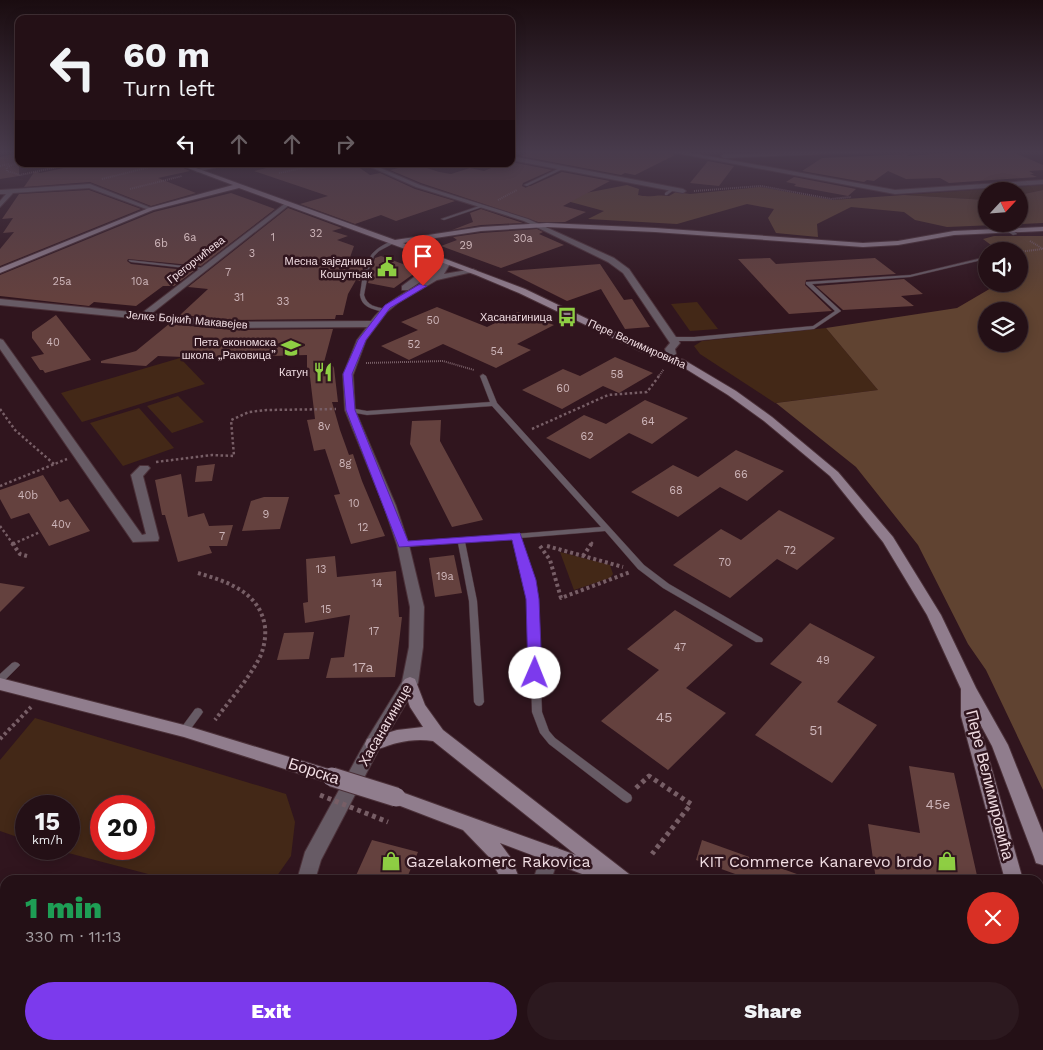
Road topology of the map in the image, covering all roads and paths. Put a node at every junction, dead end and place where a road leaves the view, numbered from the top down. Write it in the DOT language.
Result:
graph roads {
  1 [pos="125,200"];
  2 [pos="185,200"];
  3 [pos="276,200"];
  4 [pos="464,200"];
  5 [pos="287,204"];
  6 [pos="483,206"];
  7 [pos="151,209"];
  8 [pos="443,219"];
  9 [pos="537,225"];
  10 [pos="1043,229"];
  11 [pos="394,242"];
  12 [pos="1043,249"];
  13 [pos="1028,251"];
  14 [pos="978,260"];
  15 [pos="132,262"];
  16 [pos="447,262"];
  17 [pos="204,269"];
  18 [pos="0,271"];
  19 [pos="473,271"];
  20 [pos="433,279"];
  21 [pos="395,301"];
  22 [pos="1,303"];
  23 [pos="384,310"];
  24 [pos="144,316"];
  25 [pos="372,324"];
  26 [pos="673,339"];
  27 [pos="0,342"];
  28 [pos="672,358"];
  29 [pos="361,363"];
  30 [pos="483,376"];
  31 [pos="494,404"];
  32 [pos="0,409"];
  33 [pos="350,410"];
  34 [pos="520,434"];
  35 [pos="78,455"];
  36 [pos="54,464"];
  37 [pos="144,468"];
  38 [pos="0,486"];
  39 [pos="0,526"];
  40 [pos="606,529"];
  41 [pos="40,532"];
  42 [pos="516,536"];
  43 [pos="461,540"];
  44 [pos="13,544"];
  45 [pos="404,545"];
  46 [pos="27,556"];
  47 [pos="198,573"];
  48 [pos="561,598"];
  49 [pos="759,640"];
  50 [pos="15,665"];
  51 [pos="0,682"];
  52 [pos="410,683"];
  53 [pos="969,689"];
  54 [pos="479,702"];
  55 [pos="33,705"];
  56 [pos="198,712"];
  57 [pos="215,720"];
  58 [pos="184,731"];
  59 [pos="437,735"];
  60 [pos="0,739"];
  61 [pos="373,744"];
  62 [pos="320,795"];
  63 [pos="627,798"];
  64 [pos="464,821"];
  65 [pos="388,822"];
  66 [pos="551,854"];
  67 [pos="652,854"];
  68 [pos="1043,857"];
  69 [pos="307,875"];
  70 [pos="509,875"];
  71 [pos="544,875"];
  72 [pos="608,875"];
  73 [pos="615,875"];
  74 [pos="1013,875"];
  1 -- 7 [label="street"];
  2 -- 7 [label="main road"];
  3 -- 5 [label="main road, Пере Велимировића"];
  4 -- 6 [label="street"];
  5 -- 11 [label="main road, Пере Велимировића"];
  5 -- 17 [label="street, Грегорчићева"];
  6 -- 8 [label="lane"];
  6 -- 9 [label="street"];
  7 -- 18 [label="main road"];
  9 -- 10 [label="main road"];
  9 -- 11 [label="main road"];
  9 -- 26 [label="street"];
  11 -- 16 [label="main road, Пере Велимировића"];
  11 -- 23 [label="lane"];
  12 -- 13 [label="path"];
  14 -- 26 [label="lane"];
  15 -- 17 [label="lane"];
  16 -- 19 [label="main road, Пере Велимировића"];
  16 -- 20 [label="street, Хасанагинице"];
  16 -- 21 [label="street, Хасанагинице"];
  17 -- 24 [label="street, Грегорчићева"];
  19 -- 20 [label="street, Хасанагинице"];
  19 -- 28 [label="main road, Пере Велимировића"];
  20 -- 21 [label="street, Хасанагинице"];
  21 -- 23 [label="street, Хасанагинице"];
  22 -- 24 [label="street, Јелке Бојкић Макавејев"];
  23 -- 25 [label="street, Хасанагинице"];
  24 -- 25 [label="street, Јелке Бојкић Макавејев"];
  25 -- 33 [label="street, Хасанагинице"];
  26 -- 28 [label="street"];
  27 -- 35 [label="street"];
  28 -- 34 [label="path"];
  28 -- 53 [label="main road, Пере Велимировића"];
  29 -- 30 [label="path"];
  30 -- 31 [label="lane"];
  31 -- 33 [label="lane"];
  31 -- 34 [label="lane"];
  32 -- 36 [label="path"];
  33 -- 37 [label="path"];
  33 -- 45 [label="street, Хасанагинице"];
  34 -- 40 [label="lane"];
  35 -- 36 [label="path"];
  35 -- 37 [label="street"];
  36 -- 38 [label="path"];
  39 -- 44 [label="path"];
  40 -- 42 [label="lane"];
  40 -- 49 [label="lane"];
  41 -- 44 [label="path"];
  42 -- 43 [label="lane"];
  42 -- 63 [label="lane"];
  43 -- 45 [label="lane"];
  43 -- 54 [label="lane"];
  44 -- 46 [label="path"];
  45 -- 52 [label="street, Хасанагинице"];
  47 -- 57 [label="path"];
  48 -- 48 [label="path"];
  50 -- 51 [label="lane"];
  51 -- 58 [label="main road, Борска"];
  52 -- 59 [label="main road"];
  52 -- 61 [label="street, Хасанагинице"];
  53 -- 68 [label="main road, Пере Велимировића"];
  53 -- 74 [label="main road, Пере Велимировића"];
  55 -- 60 [label="path"];
  56 -- 58 [label="lane"];
  58 -- 64 [label="main road, Борска, bridge"];
  59 -- 61 [label="main road"];
  59 -- 73 [label="main road"];
  61 -- 69 [label="street, Хасанагинице"];
  62 -- 65 [label="path, bridge"];
  63 -- 67 [label="path"];
  64 -- 66 [label="main road, Борска"];
  64 -- 70 [label="main road"];
  66 -- 71 [label="street"];
  66 -- 72 [label="main road, Борска"];
}
